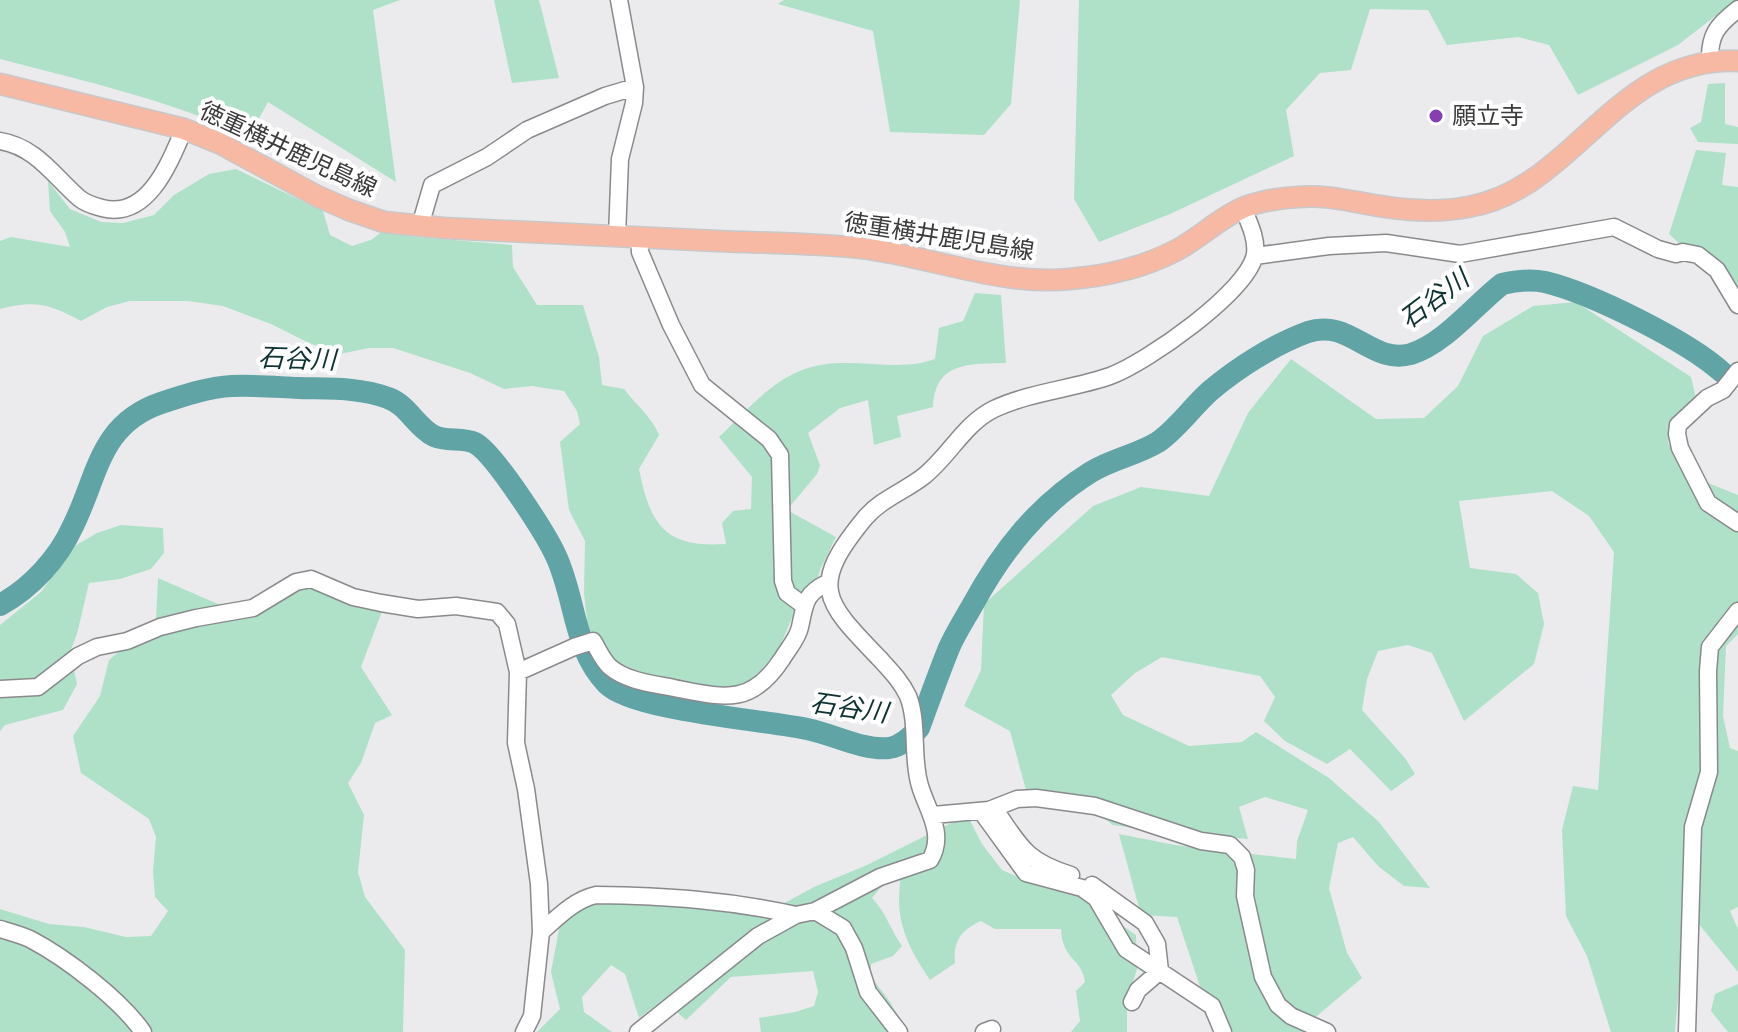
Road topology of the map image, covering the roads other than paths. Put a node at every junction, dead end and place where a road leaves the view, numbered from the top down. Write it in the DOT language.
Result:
graph roads {
  1 [pos="619,0"];
  2 [pos="1738,9"];
  3 [pos="1738,61"];
  4 [pos="1710,62"];
  5 [pos="0,84"];
  6 [pos="635,87"];
  7 [pos="184,129"];
  8 [pos="0,141"];
  9 [pos="1243,208"];
  10 [pos="420,226"];
  11 [pos="617,236"];
  12 [pos="639,237"];
  13 [pos="1255,256"];
  14 [pos="1738,305"];
  15 [pos="1738,371"];
  16 [pos="1738,523"];
  17 [pos="827,583"];
  18 [pos="803,605"];
  19 [pos="1738,611"];
  20 [pos="518,672"];
  21 [pos="0,689"];
  22 [pos="988,810"];
  23 [pos="933,815"];
  24 [pos="815,911"];
  25 [pos="796,915"];
  26 [pos="0,929"];
  27 [pos="541,932"];
  28 [pos="1160,971"];
  29 [pos="1132,1002"];
  30 [pos="143,1032"];
  31 [pos="524,1032"];
  32 [pos="638,1032"];
  33 [pos="899,1032"];
  34 [pos="1223,1032"];
  35 [pos="1327,1032"];
  36 [pos="1687,1032"];
  1 -- 6 [label="street"];
  2 -- 4 [label="street"];
  3 -- 4 [label="main road, 徳重横井鹿児島線"];
  4 -- 9 [label="main road, 徳重横井鹿児島線"];
  5 -- 7 [label="main road, 徳重横井鹿児島線"];
  6 -- 10 [label="street"];
  6 -- 11 [label="street"];
  7 -- 8 [label="street"];
  7 -- 10 [label="main road, 徳重横井鹿児島線"];
  9 -- 12 [label="main road, 徳重横井鹿児島線"];
  9 -- 13 [label="street"];
  10 -- 11 [label="main road, 徳重横井鹿児島線"];
  11 -- 12 [label="main road, 徳重横井鹿児島線"];
  12 -- 18 [label="street"];
  13 -- 14 [label="street"];
  13 -- 17 [label="street"];
  15 -- 16 [label="street"];
  17 -- 18 [label="street"];
  17 -- 23 [label="street"];
  18 -- 20 [label="street"];
  19 -- 36 [label="street"];
  20 -- 21 [label="street"];
  20 -- 27 [label="street"];
  22 -- 23 [label="street"];
  22 -- 28 [label="street"];
  22 -- 28 [label="street"];
  22 -- 35 [label="street"];
  23 -- 24 [label="street"];
  24 -- 25 [label="street"];
  24 -- 33 [label="street"];
  25 -- 27 [label="street"];
  25 -- 32 [label="street"];
  26 -- 30 [label="street"];
  27 -- 31 [label="street"];
  28 -- 29 [label="street"];
  28 -- 34 [label="street"];
}
